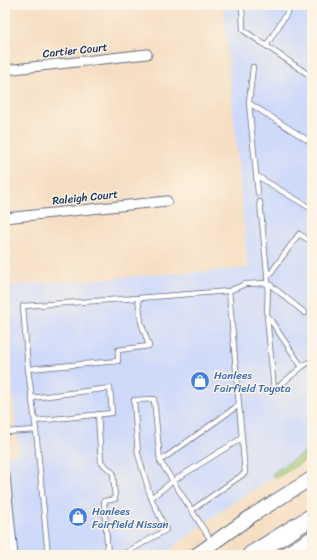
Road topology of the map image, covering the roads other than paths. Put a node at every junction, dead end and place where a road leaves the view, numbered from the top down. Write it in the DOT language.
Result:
graph roads {
  1 [pos="242,5"];
  2 [pos="292,5"];
  3 [pos="266,46"];
  4 [pos="147,54"];
  5 [pos="253,67"];
  6 [pos="5,70"];
  7 [pos="312,77"];
  8 [pos="249,103"];
  9 [pos="312,143"];
  10 [pos="257,176"];
  11 [pos="258,193"];
  12 [pos="167,201"];
  13 [pos="260,202"];
  14 [pos="312,210"];
  15 [pos="5,218"];
  16 [pos="312,242"];
  17 [pos="267,281"];
  18 [pos="229,291"];
  19 [pos="138,298"];
  20 [pos="305,313"];
  21 [pos="267,316"];
  22 [pos="312,360"];
  23 [pos="302,367"];
  24 [pos="28,369"];
  25 [pos="32,398"];
  26 [pos="239,405"];
  27 [pos="98,414"];
  28 [pos="35,421"];
  29 [pos="36,430"];
  30 [pos="5,432"];
  31 [pos="242,438"];
  32 [pos="160,461"];
  33 [pos="5,476"];
  34 [pos="312,478"];
  35 [pos="173,481"];
  36 [pos="151,498"];
  37 [pos="192,510"];
  38 [pos="312,517"];
  39 [pos="8,540"];
  40 [pos="312,540"];
  41 [pos="213,543"];
  42 [pos="13,555"];
  43 [pos="48,555"];
  44 [pos="108,555"];
  45 [pos="122,555"];
  46 [pos="196,555"];
  47 [pos="251,555"];
  48 [pos="288,555"];
  1 -- 3 [label="lane"];
  2 -- 3 [label="lane"];
  3 -- 7 [label="lane"];
  4 -- 6 [label="street, Cartier Court"];
  5 -- 8 [label="lane"];
  8 -- 9 [label="lane"];
  8 -- 10 [label="lane"];
  10 -- 11 [label="lane"];
  10 -- 14 [label="lane"];
  12 -- 15 [label="street, Raleigh Court"];
  13 -- 17 [label="lane"];
  16 -- 17 [label="lane"];
  17 -- 18 [label="lane"];
  17 -- 20 [label="lane"];
  17 -- 21 [label="lane"];
  18 -- 19 [label="lane"];
  18 -- 26 [label="lane"];
  19 -- 24 [label="lane"];
  19 -- 24 [label="lane"];
  21 -- 23 [label="lane"];
  21 -- 23 [label="lane"];
  22 -- 23 [label="lane"];
  24 -- 25 [label="lane"];
  25 -- 27 [label="lane"];
  25 -- 28 [label="lane"];
  26 -- 31 [label="lane"];
  26 -- 32 [label="lane"];
  27 -- 28 [label="lane"];
  27 -- 44 [label="lane"];
  28 -- 29 [label="lane"];
  29 -- 30 [label="lane"];
  29 -- 43 [label="lane"];
  31 -- 35 [label="lane"];
  31 -- 37 [label="lane"];
  32 -- 35 [label="lane"];
  32 -- 36 [label="lane"];
  33 -- 39 [label="street"];
  34 -- 41 [label="street"];
  35 -- 36 [label="lane"];
  35 -- 37 [label="lane"];
  36 -- 45 [label="lane"];
  37 -- 41 [label="lane"];
  38 -- 47 [label="highway"];
  39 -- 42 [label="street"];
  40 -- 48 [label="highway"];
  41 -- 46 [label="street"];
}
